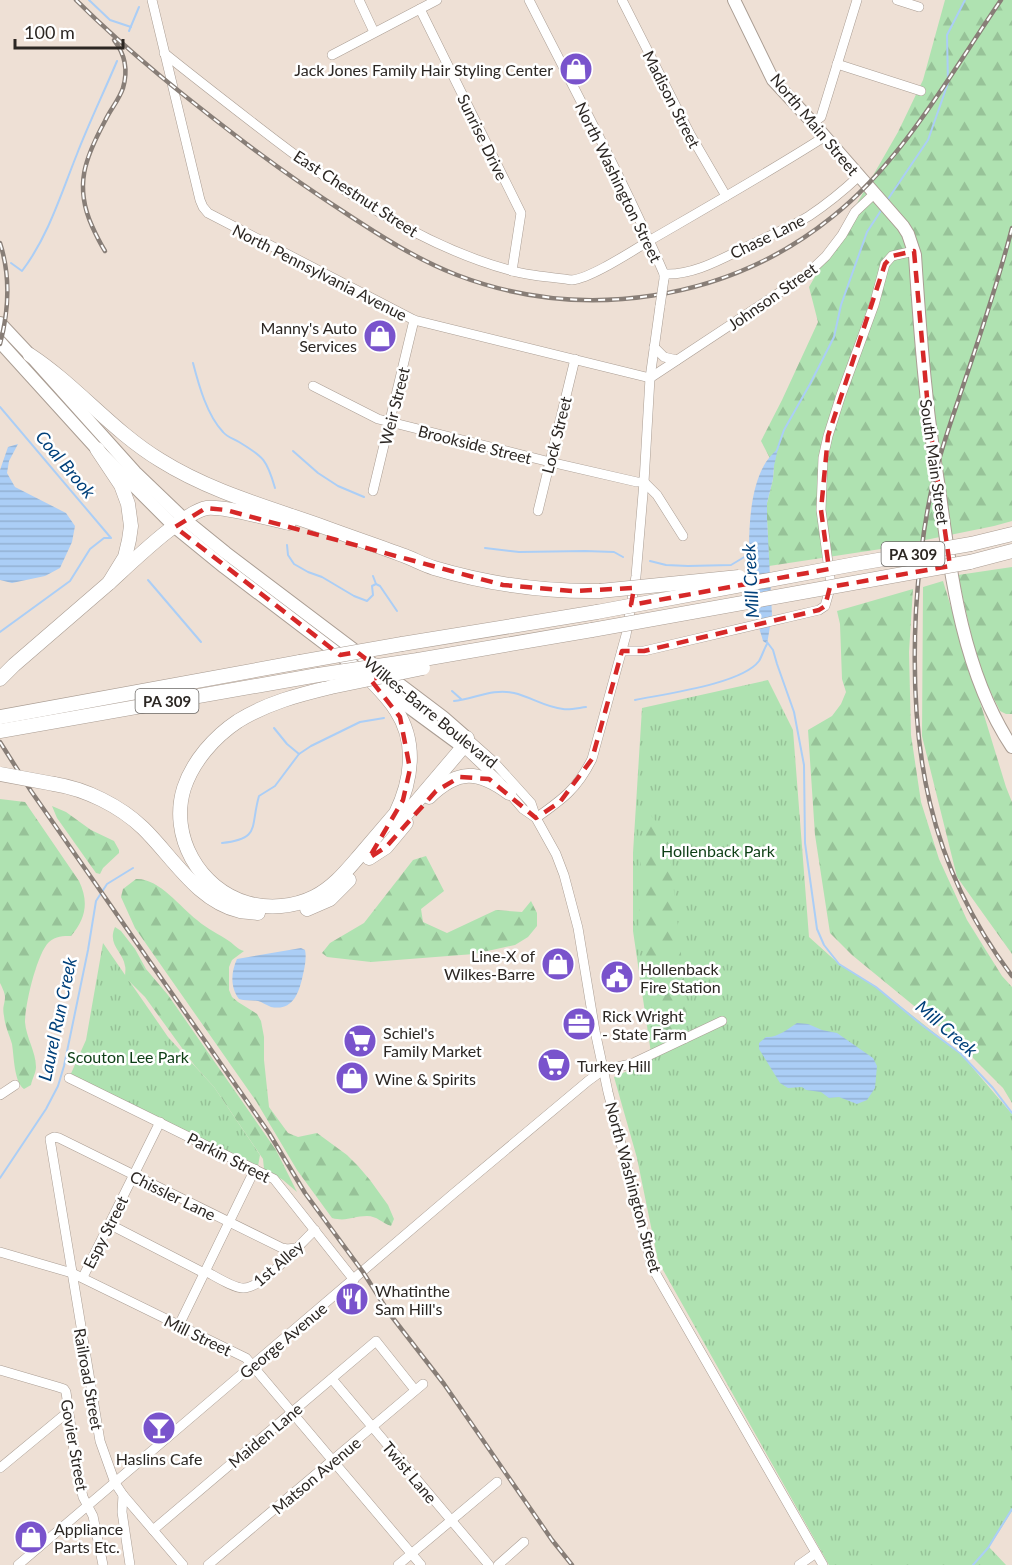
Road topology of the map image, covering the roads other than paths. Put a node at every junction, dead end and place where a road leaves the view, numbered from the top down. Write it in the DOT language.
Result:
graph roads {
  1 [pos="152,0"];
  2 [pos="359,0"];
  3 [pos="437,0"];
  4 [pos="529,0"];
  5 [pos="622,0"];
  6 [pos="734,0"];
  7 [pos="857,0"];
  8 [pos="897,0"];
  9 [pos="919,7"];
  10 [pos="420,9"];
  11 [pos="374,32"];
  12 [pos="164,53"];
  13 [pos="332,55"];
  14 [pos="837,64"];
  15 [pos="921,91"];
  16 [pos="813,123"];
  17 [pos="824,137"];
  18 [pos="859,176"];
  19 [pos="726,196"];
  20 [pos="876,196"];
  21 [pos="890,211"];
  22 [pos="650,241"];
  23 [pos="914,251"];
  24 [pos="512,271"];
  25 [pos="664,276"];
  26 [pos="414,320"];
  27 [pos="0,323"];
  28 [pos="0,342"];
  29 [pos="654,347"];
  30 [pos="30,355"];
  31 [pos="575,359"];
  32 [pos="676,360"];
  33 [pos="650,378"];
  34 [pos="313,386"];
  35 [pos="391,422"];
  36 [pos="97,449"];
  37 [pos="550,462"];
  38 [pos="644,482"];
  39 [pos="373,492"];
  40 [pos="538,512"];
  41 [pos="179,523"];
  42 [pos="1012,535"];
  43 [pos="683,536"];
  44 [pos="388,551"];
  45 [pos="1012,553"];
  46 [pos="855,564"];
  47 [pos="109,584"];
  48 [pos="622,651"];
  49 [pos="420,664"];
  50 [pos="366,675"];
  51 [pos="0,679"];
  52 [pos="0,717"];
  53 [pos="16,721"];
  54 [pos="0,731"];
  55 [pos="462,742"];
  56 [pos="1012,747"];
  57 [pos="0,774"];
  58 [pos="509,793"];
  59 [pos="396,813"];
  60 [pos="536,818"];
  61 [pos="369,858"];
  62 [pos="722,1021"];
  63 [pos="603,1070"];
  64 [pos="69,1078"];
  65 [pos="15,1084"];
  66 [pos="0,1095"];
  67 [pos="160,1122"];
  68 [pos="52,1137"];
  69 [pos="255,1169"];
  70 [pos="134,1175"];
  71 [pos="229,1222"];
  72 [pos="109,1224"];
  73 [pos="315,1230"];
  74 [pos="296,1248"];
  75 [pos="0,1252"];
  76 [pos="204,1272"];
  77 [pos="72,1273"];
  78 [pos="82,1277"];
  79 [pos="354,1280"];
  80 [pos="179,1325"];
  81 [pos="253,1366"];
  82 [pos="0,1370"];
  83 [pos="332,1379"];
  84 [pos="419,1387"];
  85 [pos="69,1412"];
  86 [pos="292,1412"];
  87 [pos="372,1427"];
  88 [pos="333,1460"];
  89 [pos="0,1468"];
  90 [pos="497,1482"];
  91 [pos="115,1483"];
  92 [pos="123,1495"];
  93 [pos="88,1505"];
  94 [pos="451,1520"];
  95 [pos="153,1530"];
  96 [pos="524,1542"];
  97 [pos="816,1552"];
  98 [pos="411,1554"];
  99 [pos="18,1565"];
  100 [pos="103,1565"];
  101 [pos="130,1565"];
  102 [pos="183,1565"];
  103 [pos="208,1565"];
  104 [pos="398,1565"];
  105 [pos="421,1565"];
  106 [pos="489,1565"];
  107 [pos="498,1565"];
  108 [pos="799,1565"];
  109 [pos="823,1565"];
  1 -- 12 [label="street, North Pennsylvania Avenue"];
  2 -- 11 [label="street"];
  3 -- 10 [label="street"];
  4 -- 22 [label="street, North Washington Street"];
  5 -- 19 [label="street, Madison Street"];
  6 -- 16 [label="main road, North Main Street"];
  7 -- 14 [label="street"];
  8 -- 9 [label="street"];
  10 -- 11 [label="street"];
  10 -- 24 [label="street, Sunrise Drive"];
  11 -- 13 [label="street"];
  12 -- 24 [label="street, East Chestnut Street"];
  12 -- 26 [label="street, North Pennsylvania Avenue"];
  14 -- 15 [label="street"];
  14 -- 16 [label="street"];
  16 -- 17 [label="main road, North Main Street"];
  17 -- 18 [label="main road, North Main Street"];
  17 -- 19 [label="street, East Chestnut Street"];
  18 -- 20 [label="main road, North Main Street"];
  18 -- 25 [label="street, Chase Lane"];
  19 -- 22 [label="street, East Chestnut Street"];
  20 -- 21 [label="main road, North Main Street"];
  20 -- 32 [label="street, Johnson Street"];
  21 -- 23 [label="main road, South Main Street"];
  22 -- 24 [label="street, East Chestnut Street"];
  22 -- 25 [label="street, North Washington Street"];
  23 -- 48 [label="street"];
  23 -- 56 [label="main road, South Main Street"];
  25 -- 29 [label="street, North Washington Street, bridge"];
  26 -- 31 [label="street, North Pennsylvania Avenue"];
  26 -- 35 [label="street, Weir Street"];
  27 -- 30 [label="main road, Wilkes-Barre Boulevard"];
  28 -- 36 [label="main road, Wilkes-Barre Boulevard"];
  29 -- 32 [label="street"];
  29 -- 33 [label="street, North Washington Street"];
  30 -- 41 [label="main road, Wilkes-Barre Boulevard"];
  30 -- 44 [label="highway"];
  31 -- 33 [label="street, North Pennsylvania Avenue"];
  31 -- 37 [label="street, Lock Street"];
  32 -- 33 [label="street, Johnson Street"];
  33 -- 38 [label="street, North Washington Street"];
  34 -- 35 [label="street, Brookside Street"];
  35 -- 37 [label="street, Brookside Street"];
  35 -- 39 [label="street, Weir Street"];
  36 -- 41 [label="main road, Wilkes-Barre Boulevard"];
  36 -- 47 [label="highway"];
  37 -- 38 [label="street, Brookside Street"];
  37 -- 40 [label="street, Lock Street"];
  38 -- 43 [label="street"];
  38 -- 48 [label="street, North Washington Street"];
  41 -- 44 [label="highway"];
  41 -- 47 [label="highway"];
  41 -- 50 [label="main road, Wilkes-Barre Boulevard"];
  41 -- 55 [label="main road, Wilkes-Barre Boulevard"];
  42 -- 46 [label="highway, PA 309, bridge"];
  44 -- 46 [label="highway, bridge"];
  45 -- 49 [label="highway, PA 309, bridge"];
  46 -- 53 [label="highway, PA 309, bridge"];
  47 -- 51 [label="highway"];
  48 -- 60 [label="street, North Washington Street"];
  49 -- 53 [label="highway, PA 309, bridge"];
  49 -- 59 [label="highway, bridge"];
  50 -- 55 [label="main road, Wilkes-Barre Boulevard"];
  50 -- 59 [label="highway"];
  52 -- 53 [label="highway, PA 309"];
  53 -- 54 [label="highway, PA 309"];
  55 -- 58 [label="street, Wilkes-Barre Boulevard"];
  55 -- 59 [label="highway"];
  55 -- 60 [label="street, Wilkes-Barre Boulevard"];
  55 -- 61 [label="highway"];
  57 -- 61 [label="highway, bridge"];
  58 -- 60 [label="street, Wilkes-Barre Boulevard"];
  58 -- 61 [label="highway"];
  60 -- 63 [label="street, North Washington Street"];
  62 -- 63 [label="street"];
  63 -- 79 [label="street, George Avenue"];
  63 -- 97 [label="street, North Washington Street"];
  64 -- 67 [label="street, Parkin Street"];
  65 -- 66 [label="street"];
  67 -- 69 [label="street, Parkin Street"];
  67 -- 70 [label="street, Espy Street"];
  68 -- 70 [label="street, Chissler Lane"];
  68 -- 77 [label="street, Railroad Street"];
  69 -- 71 [label="street"];
  69 -- 73 [label="street, Parkin Street"];
  70 -- 71 [label="street, Chissler Lane"];
  70 -- 72 [label="street, Espy Street"];
  71 -- 74 [label="street, Chissler Lane"];
  71 -- 76 [label="street"];
  72 -- 76 [label="street, 1st Alley"];
  72 -- 78 [label="street, Espy Street"];
  73 -- 74 [label="street, 1st Alley"];
  73 -- 79 [label="street, Parkin Street"];
  74 -- 76 [label="street, 1st Alley"];
  75 -- 77 [label="street, Mill Street"];
  76 -- 80 [label="street"];
  77 -- 78 [label="street, Mill Street"];
  77 -- 91 [label="street, Railroad Street"];
  78 -- 80 [label="street, Mill Street"];
  79 -- 81 [label="street, George Avenue"];
  80 -- 81 [label="street, Mill Street"];
  81 -- 86 [label="street, Mill Street"];
  81 -- 91 [label="street, George Avenue"];
  82 -- 85 [label="street, Govier Street"];
  83 -- 84 [label="street, Maiden Lane"];
  83 -- 86 [label="street, Maiden Lane"];
  83 -- 87 [label="street, Twist Lane"];
  84 -- 87 [label="street, Matson Avenue"];
  85 -- 89 [label="street"];
  85 -- 93 [label="street, Govier Street"];
  86 -- 88 [label="street, Mill Street"];
  86 -- 95 [label="street, Maiden Lane"];
  87 -- 88 [label="street, Matson Avenue"];
  87 -- 94 [label="street, Twist Lane"];
  88 -- 98 [label="street, Mill Street"];
  88 -- 103 [label="street, Matson Avenue"];
  90 -- 94 [label="street"];
  91 -- 92 [label="street, Railroad Street"];
  91 -- 93 [label="street, George Avenue"];
  92 -- 95 [label="street, Railroad Street"];
  92 -- 101 [label="street"];
  93 -- 99 [label="street, George Avenue"];
  93 -- 100 [label="street, Govier Street"];
  94 -- 98 [label="street"];
  94 -- 106 [label="street, Twist Lane"];
  95 -- 102 [label="street, Railroad Street"];
  96 -- 107 [label="street"];
  97 -- 108 [label="street"];
  97 -- 109 [label="street, North Washington Street"];
  98 -- 104 [label="street"];
  98 -- 105 [label="street, Mill Street"];
}
